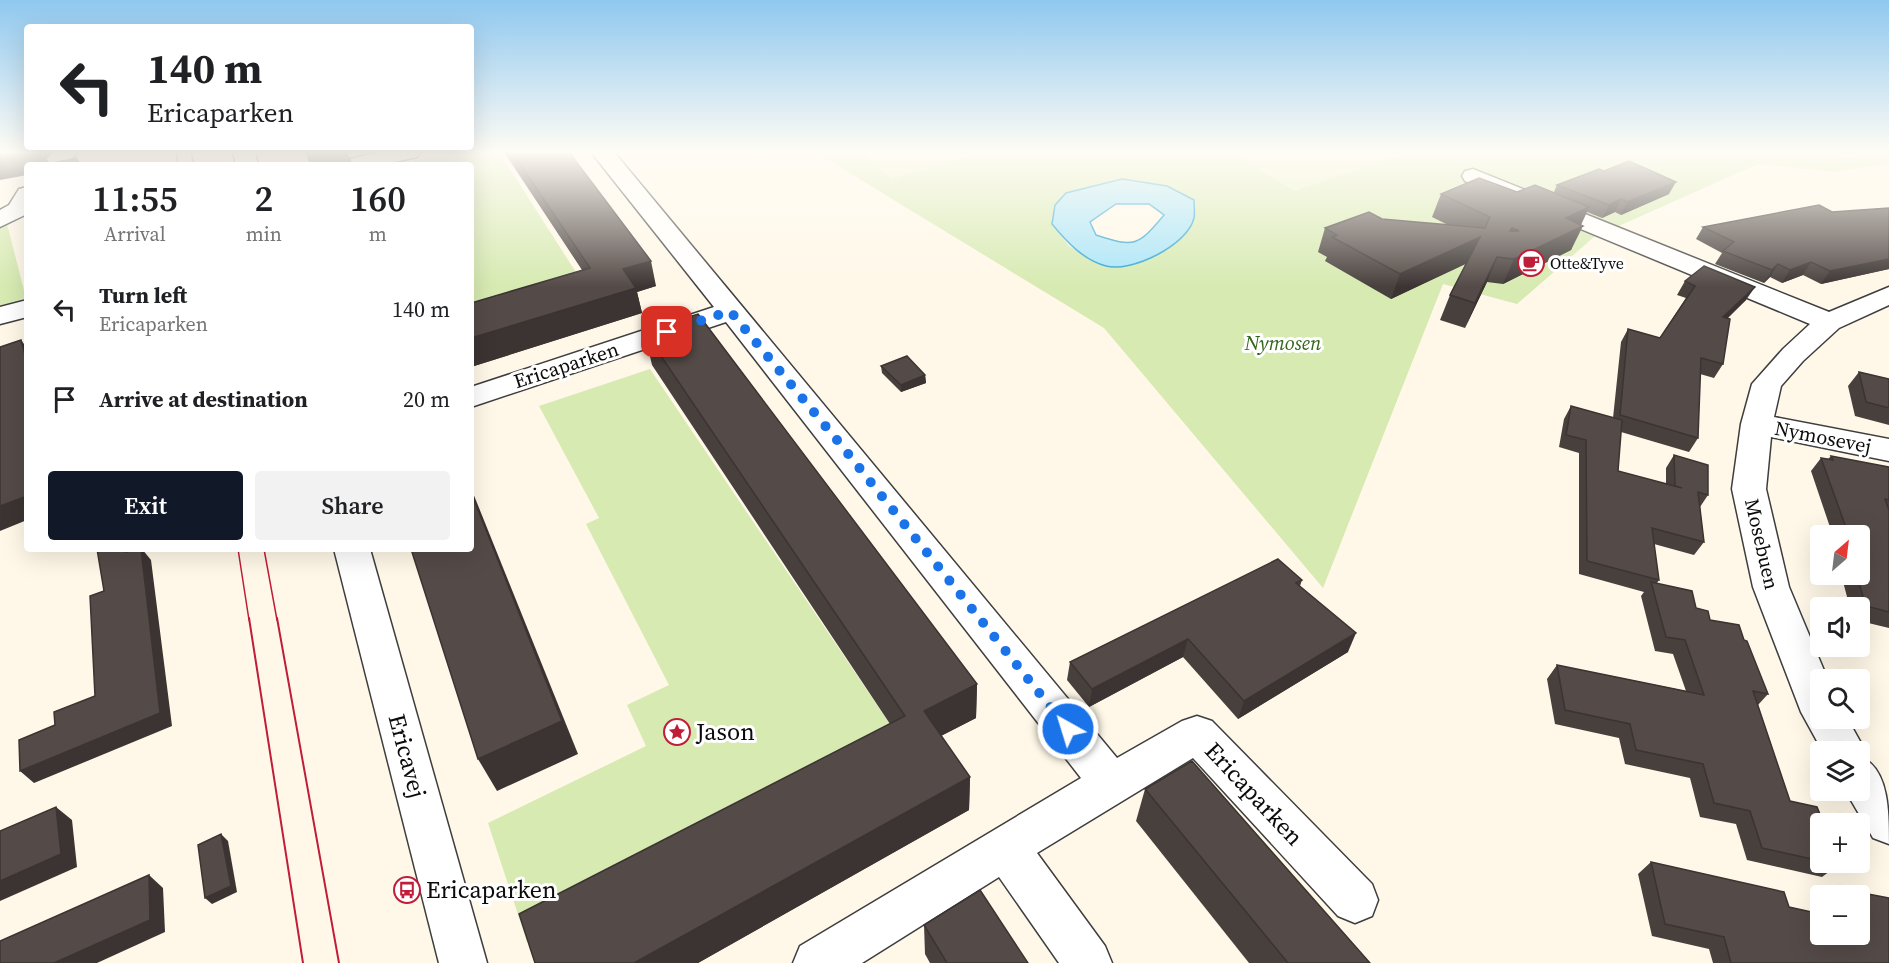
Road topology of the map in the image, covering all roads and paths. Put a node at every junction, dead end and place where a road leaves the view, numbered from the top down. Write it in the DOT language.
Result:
graph roads {
  1 [pos="638,197"];
  2 [pos="1524,197"];
  3 [pos="24,199"];
  4 [pos="0,220"];
  5 [pos="1889,295"];
  6 [pos="24,309"];
  7 [pos="730,311"];
  8 [pos="0,316"];
  9 [pos="1829,322"];
  10 [pos="474,396"];
  11 [pos="1757,424"];
  12 [pos="1889,450"];
  13 [pos="353,552"];
  14 [pos="1810,684"];
  15 [pos="1111,783"];
  16 [pos="1870,792"];
  17 [pos="1889,823"];
  18 [pos="1006,848"];
  19 [pos="1355,900"];
  20 [pos="463,963"];
  21 [pos="818,963"];
  22 [pos="1088,963"];
  1 -- 7 [label="street"];
  2 -- 9 [label="street"];
  3 -- 4 [label="street"];
  5 -- 9 [label="street, Mosebuen"];
  6 -- 8 [label="street"];
  7 -- 10 [label="street, Ericaparken"];
  7 -- 15 [label="street"];
  9 -- 11 [label="street, Mosebuen"];
  11 -- 12 [label="street, Nymosevej"];
  11 -- 14 [label="street, Mosebuen"];
  13 -- 20 [label="street, Ericavej"];
  15 -- 18 [label="street, Ericaparken"];
  15 -- 19 [label="street, Ericaparken"];
  16 -- 17 [label="street"];
  18 -- 21 [label="street, Ericaparken"];
  18 -- 22 [label="street"];
}
